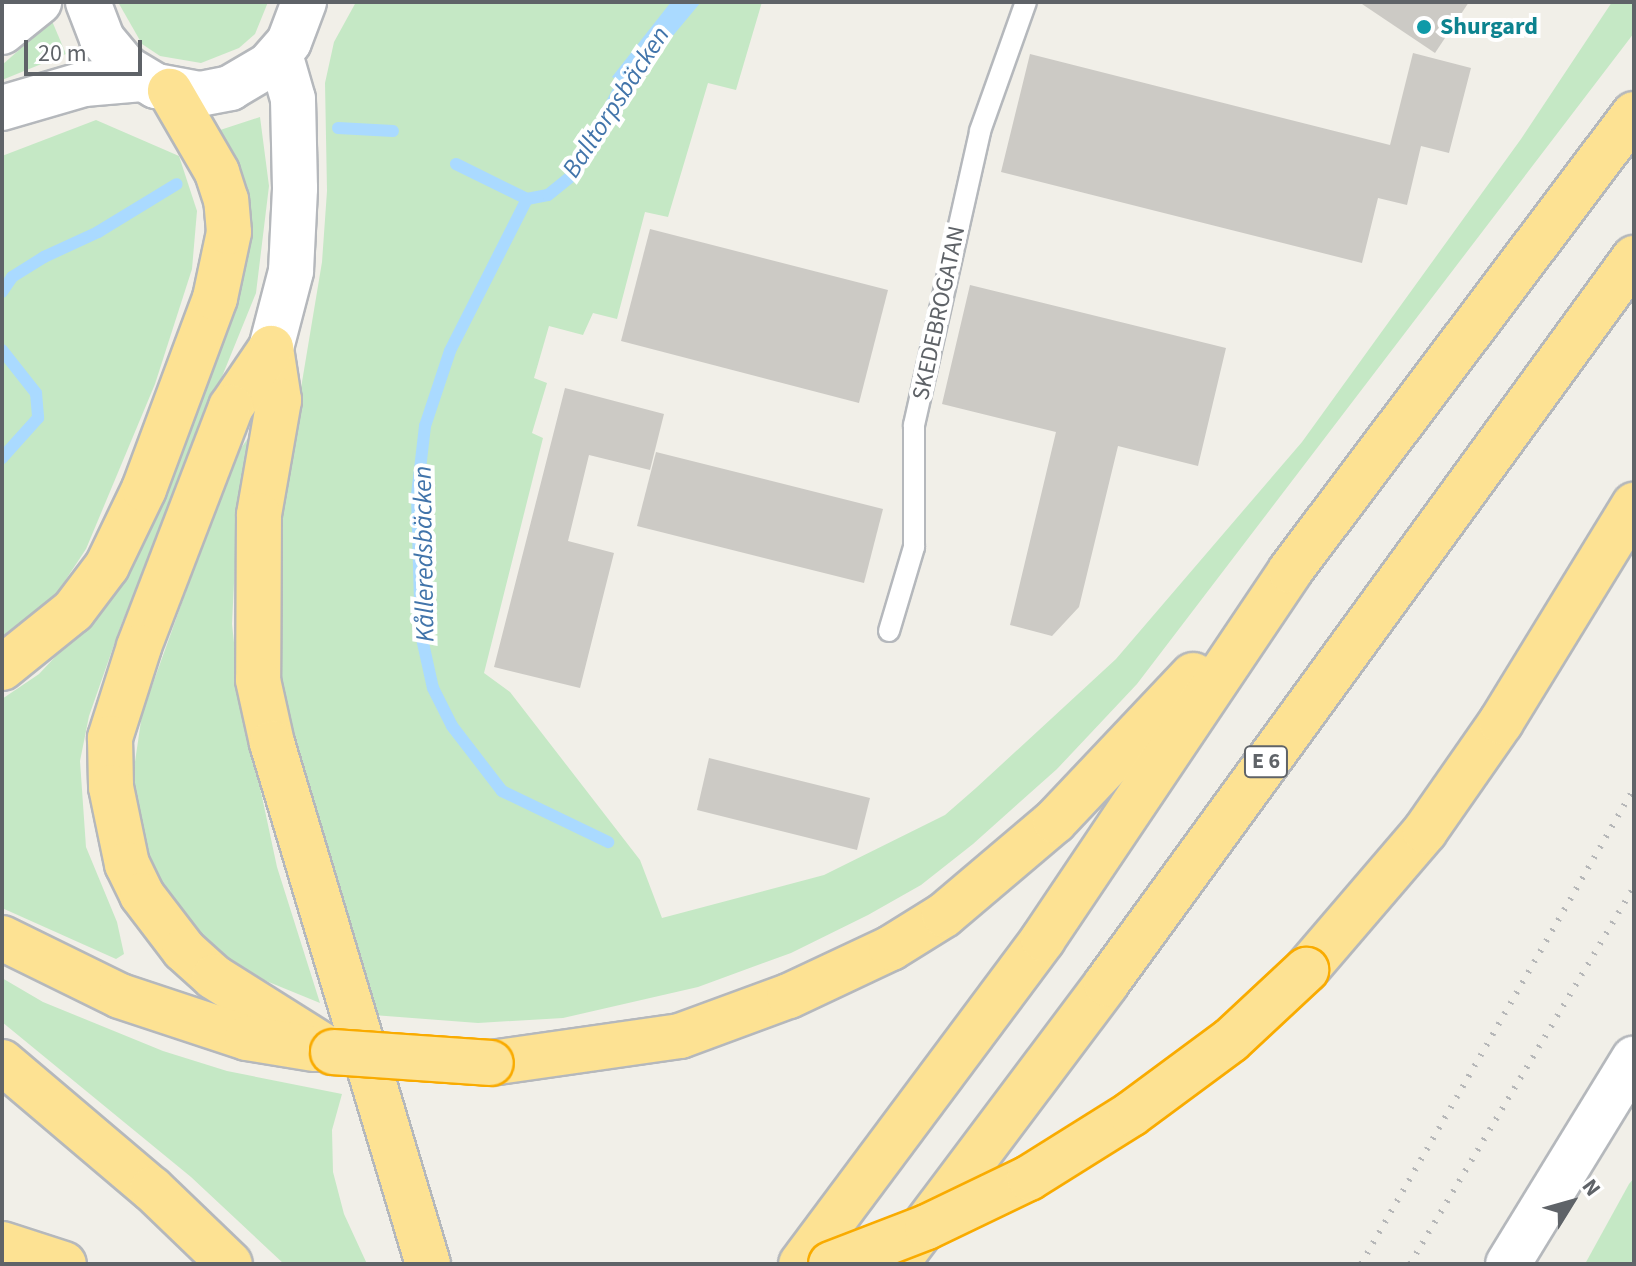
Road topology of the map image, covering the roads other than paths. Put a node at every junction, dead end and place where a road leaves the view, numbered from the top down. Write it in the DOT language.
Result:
graph roads {
  1 [pos="39,2"];
  2 [pos="88,2"];
  3 [pos="1026,2"];
  4 [pos="300,22"];
  5 [pos="2,32"];
  6 [pos="156,85"];
  7 [pos="2,108"];
  8 [pos="1634,114"];
  9 [pos="1634,258"];
  10 [pos="271,348"];
  11 [pos="1634,505"];
  12 [pos="1290,571"];
  13 [pos="889,631"];
  14 [pos="2,668"];
  15 [pos="2,938"];
  16 [pos="251,1020"];
  17 [pos="1634,1058"];
  18 [pos="2,1062"];
  19 [pos="2,1244"];
  20 [pos="64,1264"];
  21 [pos="230,1264"];
  22 [pos="428,1264"];
  23 [pos="801,1264"];
  24 [pos="831,1264"];
  25 [pos="896,1264"];
  26 [pos="1508,1264"];
  1 -- 5 [label="main road"];
  2 -- 6 [label="main road"];
  3 -- 13 [label="lane, SKEDEBROGATAN"];
  4 -- 6 [label="main road"];
  4 -- 10 [label="main road"];
  6 -- 7 [label="main road"];
  6 -- 14 [label="highway"];
  8 -- 12 [label="highway"];
  9 -- 25 [label="highway, E 6"];
  10 -- 16 [label="highway"];
  10 -- 22 [label="highway"];
  11 -- 24 [label="highway, bridge"];
  12 -- 16 [label="highway, bridge"];
  12 -- 23 [label="highway"];
  15 -- 16 [label="highway"];
  17 -- 26 [label="main road"];
  18 -- 21 [label="highway"];
  19 -- 20 [label="highway"];
}
